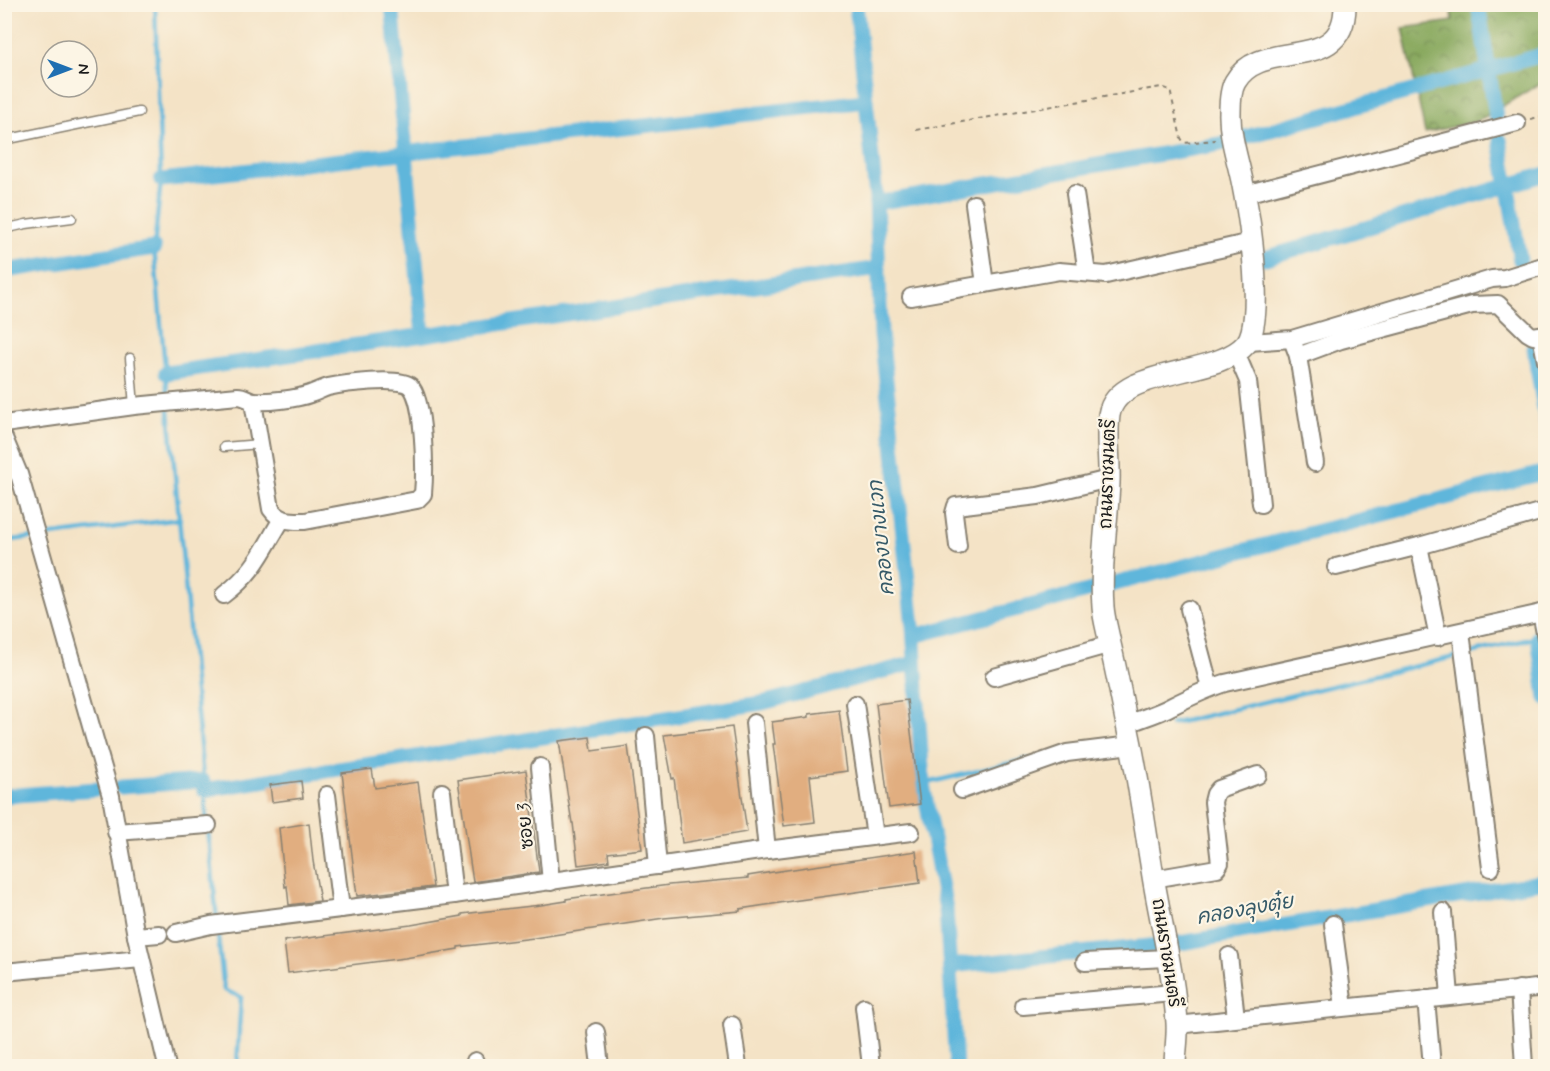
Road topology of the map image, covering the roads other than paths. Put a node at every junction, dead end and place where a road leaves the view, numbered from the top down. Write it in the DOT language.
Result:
graph roads {
  1 [pos="1345,4"];
  2 [pos="139,112"];
  3 [pos="1517,123"];
  4 [pos="4,140"];
  5 [pos="1075,194"];
  6 [pos="1245,194"];
  7 [pos="974,204"];
  8 [pos="72,218"];
  9 [pos="4,229"];
  10 [pos="1251,242"];
  11 [pos="1545,266"];
  12 [pos="1087,273"];
  13 [pos="985,284"];
  14 [pos="1468,286"];
  15 [pos="911,297"];
  16 [pos="1473,305"];
  17 [pos="1543,335"];
  18 [pos="1292,339"];
  19 [pos="1242,347"];
  20 [pos="1298,356"];
  21 [pos="130,358"];
  22 [pos="1545,361"];
  23 [pos="253,402"];
  24 [pos="134,405"];
  25 [pos="4,424"];
  26 [pos="4,438"];
  27 [pos="260,444"];
  28 [pos="224,447"];
  29 [pos="1315,463"];
  30 [pos="12,475"];
  31 [pos="1109,479"];
  32 [pos="1261,504"];
  33 [pos="1543,511"];
  34 [pos="282,519"];
  35 [pos="958,546"];
  36 [pos="1419,546"];
  37 [pos="1336,567"];
  38 [pos="224,594"];
  39 [pos="1189,609"];
  40 [pos="1544,621"];
  41 [pos="1462,636"];
  42 [pos="1438,637"];
  43 [pos="1110,644"];
  44 [pos="994,677"];
  45 [pos="1210,688"];
  46 [pos="855,704"];
  47 [pos="754,723"];
  48 [pos="1129,734"];
  49 [pos="646,736"];
  50 [pos="540,767"];
  51 [pos="1258,775"];
  52 [pos="962,790"];
  53 [pos="442,792"];
  54 [pos="327,795"];
  55 [pos="208,825"];
  56 [pos="117,832"];
  57 [pos="911,832"];
  58 [pos="875,836"];
  59 [pos="766,850"];
  60 [pos="658,866"];
  61 [pos="1491,868"];
  62 [pos="1153,879"];
  63 [pos="551,882"];
  64 [pos="454,895"];
  65 [pos="341,909"];
  66 [pos="1443,912"];
  67 [pos="1333,924"];
  68 [pos="176,933"];
  69 [pos="159,934"];
  70 [pos="136,936"];
  71 [pos="1167,955"];
  72 [pos="1228,956"];
  73 [pos="141,959"];
  74 [pos="1085,962"];
  75 [pos="4,972"];
  76 [pos="1545,987"];
  77 [pos="1519,989"];
  78 [pos="1173,993"];
  79 [pos="1450,996"];
  80 [pos="1426,999"];
  81 [pos="1023,1006"];
  82 [pos="864,1007"];
  83 [pos="1344,1007"];
  84 [pos="1236,1018"];
  85 [pos="732,1025"];
  86 [pos="1177,1025"];
  87 [pos="596,1032"];
  88 [pos="167,1066"];
  89 [pos="600,1066"];
  90 [pos="738,1066"];
  91 [pos="871,1066"];
  92 [pos="1175,1066"];
  93 [pos="1432,1066"];
  94 [pos="1524,1066"];
  1 -- 6 [label="street"];
  2 -- 4 [label="lane"];
  3 -- 6 [label="street"];
  5 -- 12 [label="street"];
  6 -- 10 [label="street"];
  7 -- 13 [label="street"];
  8 -- 9 [label="lane"];
  10 -- 12 [label="street"];
  10 -- 19 [label="street"];
  11 -- 14 [label="street"];
  12 -- 13 [label="street"];
  13 -- 15 [label="street"];
  14 -- 16 [label="street"];
  14 -- 18 [label="street"];
  16 -- 17 [label="street"];
  16 -- 20 [label="street"];
  17 -- 22 [label="street"];
  18 -- 19 [label="street"];
  18 -- 20 [label="street"];
  19 -- 31 [label="street, ถนนราชมนตรี"];
  19 -- 32 [label="street"];
  20 -- 29 [label="street"];
  21 -- 24 [label="lane"];
  23 -- 24 [label="street"];
  23 -- 27 [label="street"];
  23 -- 34 [label="street"];
  24 -- 25 [label="street"];
  26 -- 30 [label="street"];
  27 -- 28 [label="lane"];
  27 -- 34 [label="street"];
  30 -- 56 [label="street"];
  31 -- 35 [label="street"];
  31 -- 43 [label="street, ถนนราชมนตรี"];
  33 -- 36 [label="street"];
  34 -- 38 [label="street"];
  36 -- 37 [label="street"];
  36 -- 42 [label="street"];
  39 -- 45 [label="street"];
  40 -- 41 [label="street"];
  41 -- 42 [label="street"];
  41 -- 61 [label="street"];
  42 -- 45 [label="street"];
  43 -- 44 [label="street"];
  43 -- 48 [label="street, ถนนราชมนตรี"];
  45 -- 48 [label="street"];
  46 -- 58 [label="street"];
  47 -- 59 [label="street"];
  48 -- 52 [label="street"];
  48 -- 62 [label="street, ถนนราชมนตรี"];
  49 -- 60 [label="street"];
  50 -- 63 [label="street, ซอย 3"];
  51 -- 62 [label="street"];
  53 -- 64 [label="street"];
  54 -- 65 [label="street"];
  55 -- 56 [label="street"];
  56 -- 70 [label="street"];
  57 -- 58 [label="street"];
  58 -- 59 [label="street"];
  59 -- 60 [label="street"];
  60 -- 63 [label="street"];
  62 -- 71 [label="street, ถนนราชมนตรี"];
  63 -- 64 [label="street"];
  64 -- 65 [label="street"];
  65 -- 68 [label="street"];
  66 -- 79 [label="street"];
  67 -- 83 [label="street"];
  69 -- 70 [label="street"];
  70 -- 73 [label="street"];
  71 -- 74 [label="street"];
  71 -- 78 [label="street, ถนนราชมนตรี"];
  72 -- 84 [label="street"];
  73 -- 75 [label="street"];
  73 -- 88 [label="street"];
  76 -- 77 [label="street"];
  77 -- 79 [label="street"];
  77 -- 94 [label="street"];
  78 -- 81 [label="street"];
  78 -- 86 [label="street, ถนนราชมนตรี"];
  79 -- 80 [label="street"];
  80 -- 83 [label="street"];
  80 -- 93 [label="street"];
  82 -- 91 [label="street"];
  83 -- 84 [label="street"];
  84 -- 86 [label="street"];
  85 -- 90 [label="street"];
  86 -- 92 [label="street, ถนนราชมนตรี"];
  87 -- 89 [label="street"];
}
